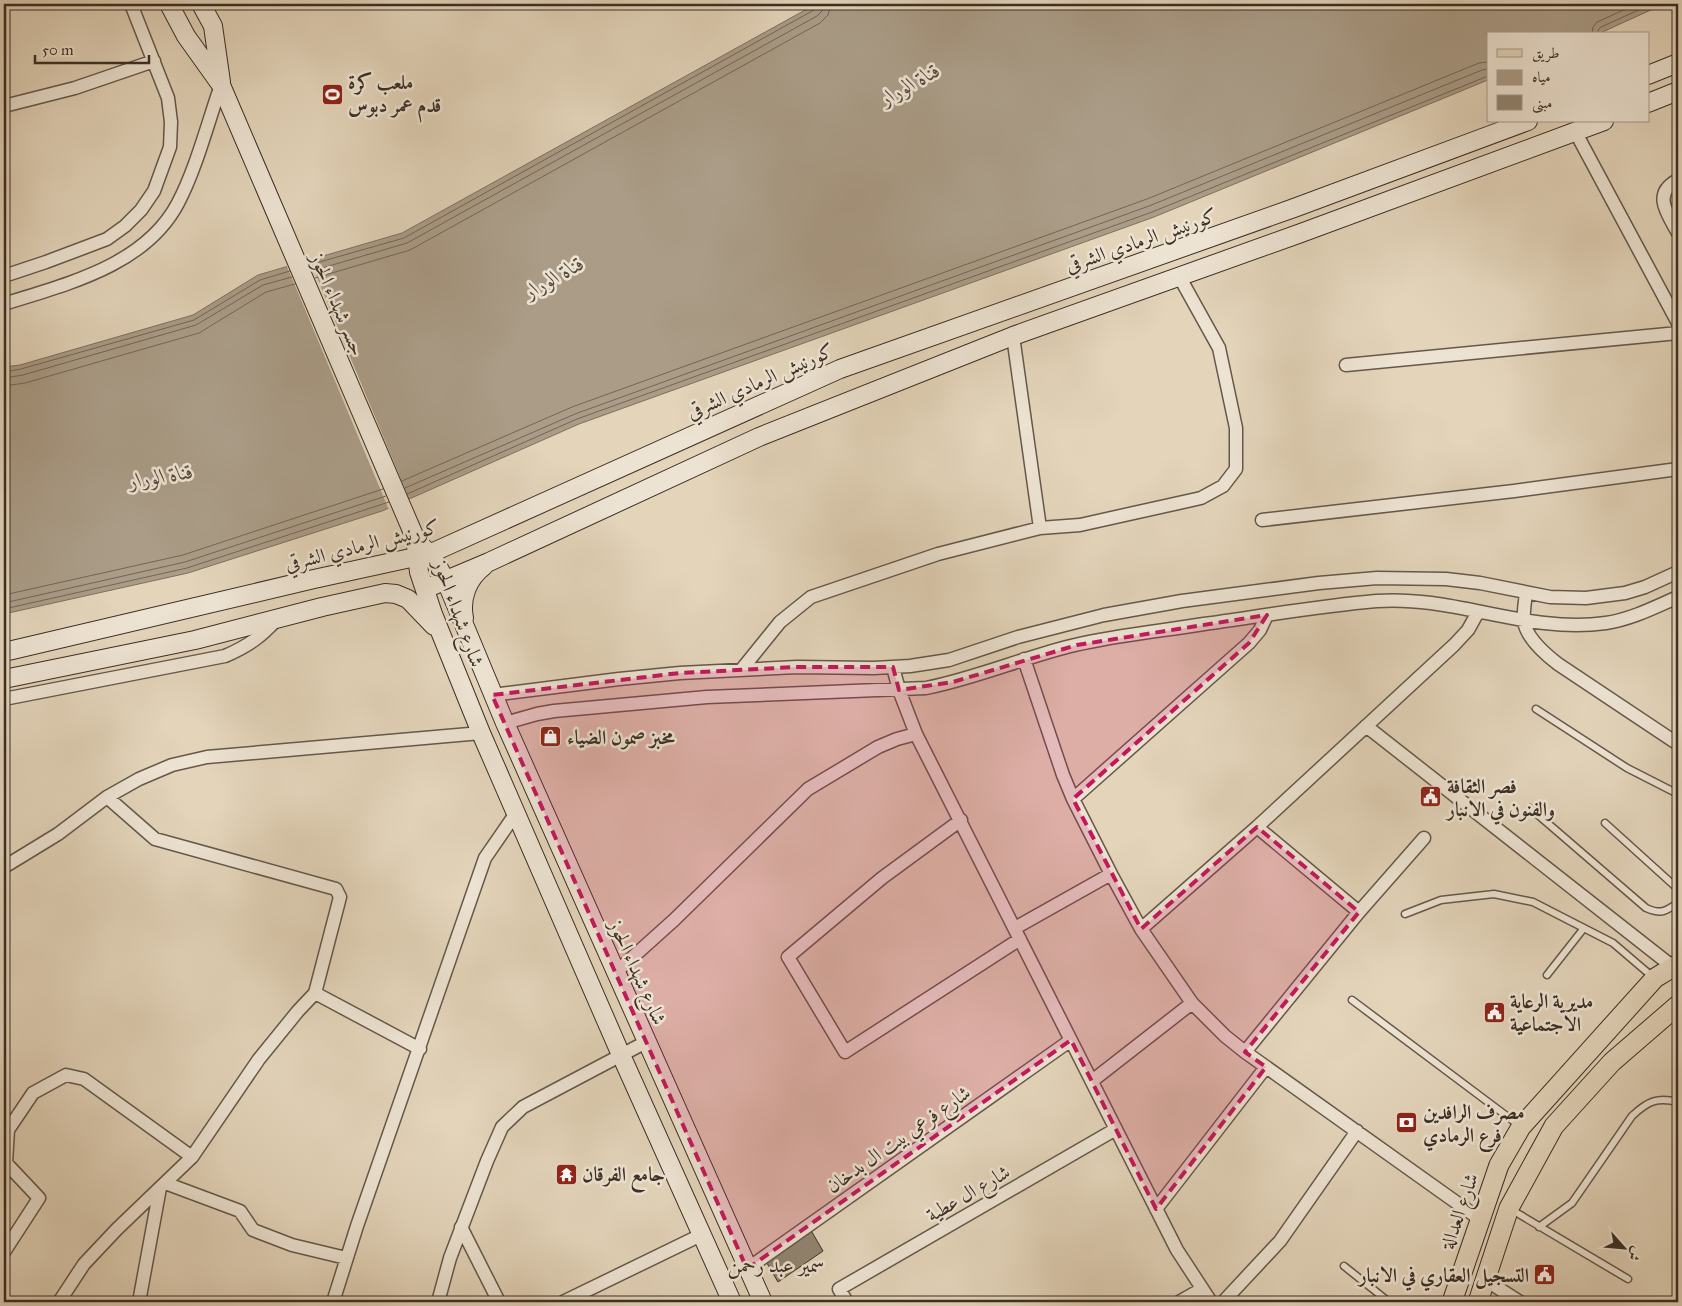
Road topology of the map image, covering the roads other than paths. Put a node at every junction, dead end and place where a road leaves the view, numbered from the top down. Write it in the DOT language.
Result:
graph roads {
  1 [pos="131,4"];
  2 [pos="170,4"];
  3 [pos="201,4"];
  4 [pos="154,62"];
  5 [pos="1678,63"];
  6 [pos="1650,74"];
  7 [pos="221,85"];
  8 [pos="1678,91"];
  9 [pos="1650,103"];
  10 [pos="4,106"];
  11 [pos="1525,122"];
  12 [pos="1602,122"];
  13 [pos="1576,133"];
  14 [pos="1678,180"];
  15 [pos="1294,208"];
  16 [pos="1301,233"];
  17 [pos="1678,233"];
  18 [pos="4,276"];
  19 [pos="1179,276"];
  20 [pos="4,304"];
  21 [pos="1678,323"];
  22 [pos="1678,333"];
  23 [pos="1013,336"];
  24 [pos="1346,365"];
  25 [pos="1678,469"];
  26 [pos="1262,520"];
  27 [pos="1040,528"];
  28 [pos="421,550"];
  29 [pos="489,562"];
  30 [pos="1678,572"];
  31 [pos="314,579"];
  32 [pos="446,581"];
  33 [pos="425,589"];
  34 [pos="1526,593"];
  35 [pos="1678,596"];
  36 [pos="322,607"];
  37 [pos="1478,612"];
  38 [pos="1267,615"];
  39 [pos="278,619"];
  40 [pos="1524,621"];
  41 [pos="464,623"];
  42 [pos="441,634"];
  43 [pos="4,652"];
  44 [pos="1024,659"];
  45 [pos="893,667"];
  46 [pos="742,669"];
  47 [pos="4,679"];
  48 [pos="899,690"];
  49 [pos="492,695"];
  50 [pos="4,698"];
  51 [pos="1536,709"];
  52 [pos="505,723"];
  53 [pos="1366,726"];
  54 [pos="481,733"];
  55 [pos="916,734"];
  56 [pos="1678,744"];
  57 [pos="1678,794"];
  58 [pos="107,797"];
  59 [pos="1073,798"];
  60 [pos="1530,808"];
  61 [pos="516,813"];
  62 [pos="961,820"];
  63 [pos="1605,823"];
  64 [pos="1257,827"];
  65 [pos="1424,838"];
  66 [pos="4,867"];
  67 [pos="1110,874"];
  68 [pos="1678,890"];
  69 [pos="1678,902"];
  70 [pos="1359,912"];
  71 [pos="1405,914"];
  72 [pos="1584,928"];
  73 [pos="1141,929"];
  74 [pos="1018,934"];
  75 [pos="1676,965"];
  76 [pos="615,973"];
  77 [pos="1546,975"];
  78 [pos="1655,978"];
  79 [pos="315,992"];
  80 [pos="1352,1000"];
  81 [pos="1192,1004"];
  82 [pos="1678,1005"];
  83 [pos="1071,1040"];
  84 [pos="646,1042"];
  85 [pos="420,1049"];
  86 [pos="1245,1052"];
  87 [pos="621,1055"];
  88 [pos="1266,1066"];
  89 [pos="1092,1081"];
  90 [pos="1678,1102"];
  91 [pos="1521,1127"];
  92 [pos="1116,1129"];
  93 [pos="1357,1131"];
  94 [pos="192,1157"];
  95 [pos="162,1185"];
  96 [pos="1509,1208"];
  97 [pos="1156,1209"];
  98 [pos="1481,1220"];
  99 [pos="462,1227"];
  100 [pos="1539,1227"];
  101 [pos="702,1234"];
  102 [pos="4,1252"];
  103 [pos="346,1258"];
  104 [pos="1344,1266"];
  105 [pos="747,1268"];
  106 [pos="1484,1279"];
  107 [pos="1628,1279"];
  108 [pos="1202,1289"];
  109 [pos="59,1302"];
  110 [pos="139,1302"];
  111 [pos="333,1302"];
  112 [pos="438,1302"];
  113 [pos="499,1302"];
  114 [pos="563,1302"];
  115 [pos="732,1302"];
  116 [pos="763,1302"];
  117 [pos="847,1302"];
  118 [pos="1179,1302"];
  119 [pos="1210,1302"];
  120 [pos="1223,1302"];
  121 [pos="1389,1302"];
  122 [pos="1452,1302"];
  123 [pos="1478,1302"];
  124 [pos="1520,1302"];
  1 -- 4 [label="street"];
  2 -- 7 [label="main road"];
  3 -- 7 [label="main road"];
  4 -- 10 [label="street"];
  4 -- 18 [label="street"];
  5 -- 6 [label="main road"];
  7 -- 20 [label="street"];
  7 -- 28 [label="main road, جسر شهداء الحوز"];
  8 -- 9 [label="main road"];
  11 -- 15 [label="main road, كورنيش الرمادي الشرقي"];
  12 -- 13 [label="main road"];
  13 -- 16 [label="main road"];
  13 -- 21 [label="street"];
  14 -- 17 [label="street"];
  15 -- 16 [label="main road"];
  15 -- 28 [label="main road, كورنيش الرمادي الشرقي"];
  16 -- 19 [label="main road"];
  19 -- 23 [label="main road"];
  19 -- 27 [label="street"];
  22 -- 24 [label="street"];
  23 -- 27 [label="street"];
  23 -- 29 [label="main road"];
  25 -- 26 [label="street"];
  27 -- 46 [label="street"];
  28 -- 31 [label="main road, كورنيش الرمادي الشرقي"];
  28 -- 32 [label="main road, شارع شهداء الحوز"];
  28 -- 33 [label="main road, شارع شهداء الحوز"];
  29 -- 32 [label="main road"];
  29 -- 41 [label="main road"];
  30 -- 34 [label="street"];
  31 -- 36 [label="main road"];
  31 -- 43 [label="main road, كورنيش الرمادي الشرقي"];
  32 -- 33 [label="main road"];
  32 -- 41 [label="main road, شارع شهداء الحوز"];
  33 -- 42 [label="main road, شارع شهداء الحوز"];
  34 -- 40 [label="street"];
  34 -- 45 [label="street"];
  35 -- 40 [label="street"];
  36 -- 39 [label="main road"];
  36 -- 42 [label="main road"];
  37 -- 38 [label="street"];
  37 -- 40 [label="street"];
  37 -- 53 [label="street"];
  38 -- 44 [label="street"];
  38 -- 59 [label="street"];
  39 -- 47 [label="main road"];
  39 -- 50 [label="street"];
  40 -- 56 [label="street"];
  41 -- 49 [label="main road, شارع شهداء الحوز"];
  42 -- 54 [label="main road, شارع شهداء الحوز"];
  44 -- 48 [label="street"];
  44 -- 59 [label="street"];
  45 -- 46 [label="street"];
  45 -- 48 [label="street"];
  46 -- 49 [label="street"];
  48 -- 52 [label="street"];
  48 -- 55 [label="street"];
  49 -- 52 [label="main road, شارع شهداء الحوز"];
  51 -- 57 [label="lane"];
  52 -- 76 [label="main road, شارع شهداء الحوز"];
  53 -- 64 [label="street"];
  53 -- 75 [label="street"];
  54 -- 58 [label="street"];
  54 -- 61 [label="main road, شارع شهداء الحوز"];
  55 -- 62 [label="street"];
  55 -- 76 [label="street"];
  58 -- 66 [label="street"];
  58 -- 79 [label="street"];
  59 -- 67 [label="street"];
  60 -- 69 [label="lane"];
  61 -- 85 [label="street"];
  61 -- 87 [label="main road, شارع شهداء الحوز"];
  62 -- 74 [label="street"];
  62 -- 74 [label="street"];
  63 -- 68 [label="lane"];
  64 -- 70 [label="street"];
  64 -- 73 [label="street"];
  65 -- 70 [label="street"];
  67 -- 73 [label="street"];
  67 -- 74 [label="street"];
  70 -- 86 [label="street"];
  71 -- 72 [label="lane"];
  72 -- 77 [label="lane"];
  72 -- 78 [label="lane"];
  73 -- 81 [label="street"];
  74 -- 83 [label="street"];
  75 -- 78 [label="main road, شارع العدالة"];
  76 -- 84 [label="main road, شارع شهداء الحوز"];
  78 -- 91 [label="main road, شارع العدالة"];
  79 -- 85 [label="street"];
  79 -- 94 [label="street"];
  80 -- 91 [label="lane"];
  81 -- 86 [label="street"];
  81 -- 89 [label="street"];
  82 -- 96 [label="main road"];
  83 -- 89 [label="street"];
  83 -- 105 [label="street, شارع فرعي بيت ال بدخان"];
  84 -- 87 [label="street"];
  84 -- 105 [label="main road, شارع شهداء الحوز"];
  85 -- 103 [label="street"];
  86 -- 88 [label="street"];
  87 -- 99 [label="street"];
  87 -- 101 [label="main road, شارع شهداء الحوز"];
  88 -- 93 [label="street"];
  88 -- 97 [label="street"];
  89 -- 92 [label="street"];
  90 -- 100 [label="lane"];
  91 -- 98 [label="main road, شارع العدالة"];
  92 -- 97 [label="street"];
  92 -- 117 [label="street, شارع ال عطية"];
  93 -- 98 [label="street"];
  93 -- 120 [label="street"];
  94 -- 95 [label="street"];
  94 -- 102 [label="street"];
  95 -- 103 [label="street"];
  95 -- 109 [label="street"];
  95 -- 110 [label="street"];
  96 -- 100 [label="lane"];
  96 -- 106 [label="main road"];
  97 -- 108 [label="street"];
  98 -- 122 [label="main road, شارع العدالة"];
  99 -- 112 [label="street"];
  99 -- 113 [label="street"];
  100 -- 107 [label="lane"];
  101 -- 114 [label="street"];
  101 -- 115 [label="main road, شارع شهداء الحوز"];
  103 -- 111 [label="street"];
  104 -- 121 [label="lane"];
  105 -- 116 [label="main road, شارع شهداء الحوز"];
  106 -- 123 [label="main road"];
  106 -- 124 [label="street"];
  108 -- 118 [label="street"];
  108 -- 119 [label="street"];
}
